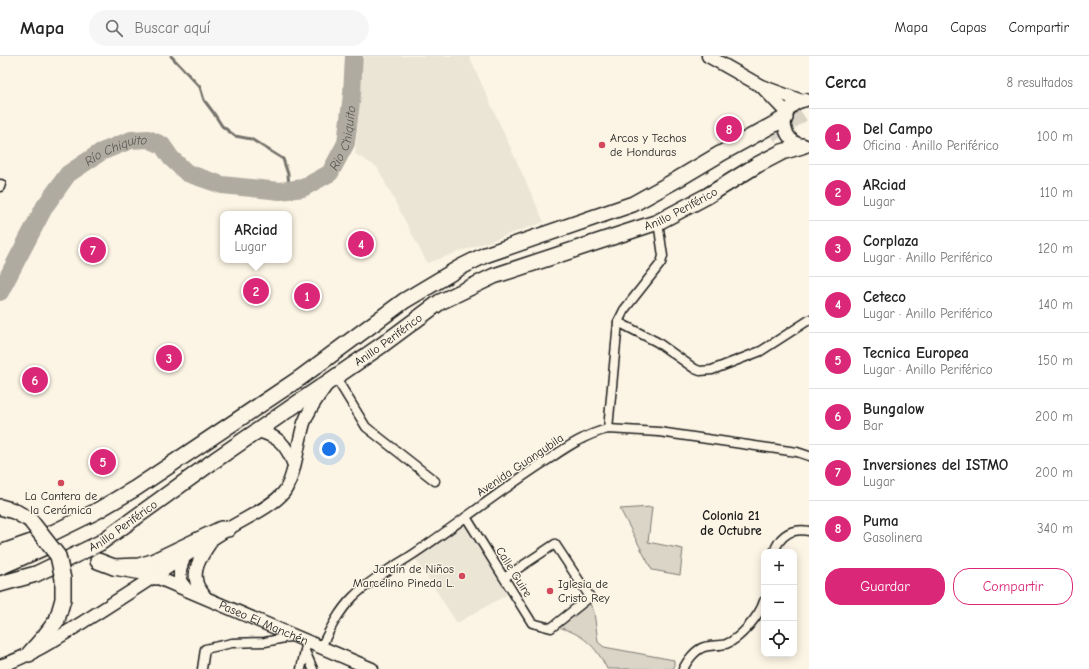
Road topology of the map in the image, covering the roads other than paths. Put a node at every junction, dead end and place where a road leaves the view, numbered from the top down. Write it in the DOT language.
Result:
graph roads {
  1 [pos="708,56"];
  2 [pos="761,86"];
  3 [pos="807,100"];
  4 [pos="786,115"];
  5 [pos="805,146"];
  6 [pos="658,222"];
  7 [pos="461,267"];
  8 [pos="494,276"];
  9 [pos="809,320"];
  10 [pos="618,322"];
  11 [pos="332,381"];
  12 [pos="608,429"];
  13 [pos="258,431"];
  14 [pos="187,455"];
  15 [pos="809,456"];
  16 [pos="294,465"];
  17 [pos="435,481"];
  18 [pos="0,507"];
  19 [pos="466,517"];
  20 [pos="228,529"];
  21 [pos="809,531"];
  22 [pos="212,539"];
  23 [pos="775,549"];
  24 [pos="0,553"];
  25 [pos="184,557"];
  26 [pos="98,561"];
  27 [pos="0,567"];
  28 [pos="114,567"];
  29 [pos="156,576"];
  30 [pos="504,578"];
  31 [pos="0,584"];
  32 [pos="187,590"];
  33 [pos="205,598"];
  34 [pos="761,607"];
  35 [pos="294,636"];
  36 [pos="306,646"];
  37 [pos="321,647"];
  38 [pos="29,654"];
  39 [pos="0,666"];
  40 [pos="202,669"];
  41 [pos="301,669"];
  42 [pos="313,669"];
  43 [pos="372,669"];
  44 [pos="683,669"];
  1 -- 2 [label="main road"];
  2 -- 3 [label="main road"];
  2 -- 4 [label="main road"];
  3 -- 4 [label="main road"];
  4 -- 5 [label="main road"];
  4 -- 7 [label="highway, Anillo Periférico"];
  5 -- 6 [label="highway, Anillo Periférico"];
  6 -- 8 [label="highway, Anillo Periférico"];
  6 -- 10 [label="street"];
  7 -- 8 [label="highway"];
  7 -- 14 [label="highway, Anillo Periférico"];
  8 -- 11 [label="highway, Anillo Periférico"];
  9 -- 10 [label="street"];
  10 -- 12 [label="street"];
  11 -- 13 [label="highway, Anillo Periférico"];
  11 -- 16 [label="main road"];
  11 -- 17 [label="street"];
  12 -- 15 [label="street, Avenida Guangubila"];
  12 -- 19 [label="street, Avenida Guangubila"];
  13 -- 16 [label="main road"];
  13 -- 31 [label="highway, Anillo Periférico"];
  14 -- 24 [label="highway, Anillo Periférico"];
  14 -- 27 [label="highway"];
  16 -- 20 [label="main road"];
  18 -- 38 [label="highway, bridge"];
  19 -- 30 [label="street, Calle Guire"];
  19 -- 37 [label="street, Avenida Guangubila"];
  20 -- 22 [label="main road"];
  20 -- 28 [label="highway"];
  21 -- 23 [label="street"];
  22 -- 25 [label="main road"];
  22 -- 33 [label="main road"];
  25 -- 29 [label="main road"];
  25 -- 32 [label="main road"];
  26 -- 28 [label="highway"];
  28 -- 29 [label="highway"];
  29 -- 32 [label="main road, Paseo El Manchén"];
  29 -- 38 [label="main road"];
  30 -- 30 [label="street, Calle Guire"];
  32 -- 33 [label="main road, Paseo El Manchén"];
  33 -- 35 [label="main road, Paseo El Manchén"];
  34 -- 44 [label="street"];
  35 -- 36 [label="main road, Paseo El Manchén"];
  35 -- 40 [label="street"];
  36 -- 37 [label="main road, Paseo El Manchén"];
  36 -- 41 [label="street"];
  36 -- 42 [label="street"];
  37 -- 43 [label="main road, Paseo El Manchén"];
  38 -- 39 [label="main road"];
}
